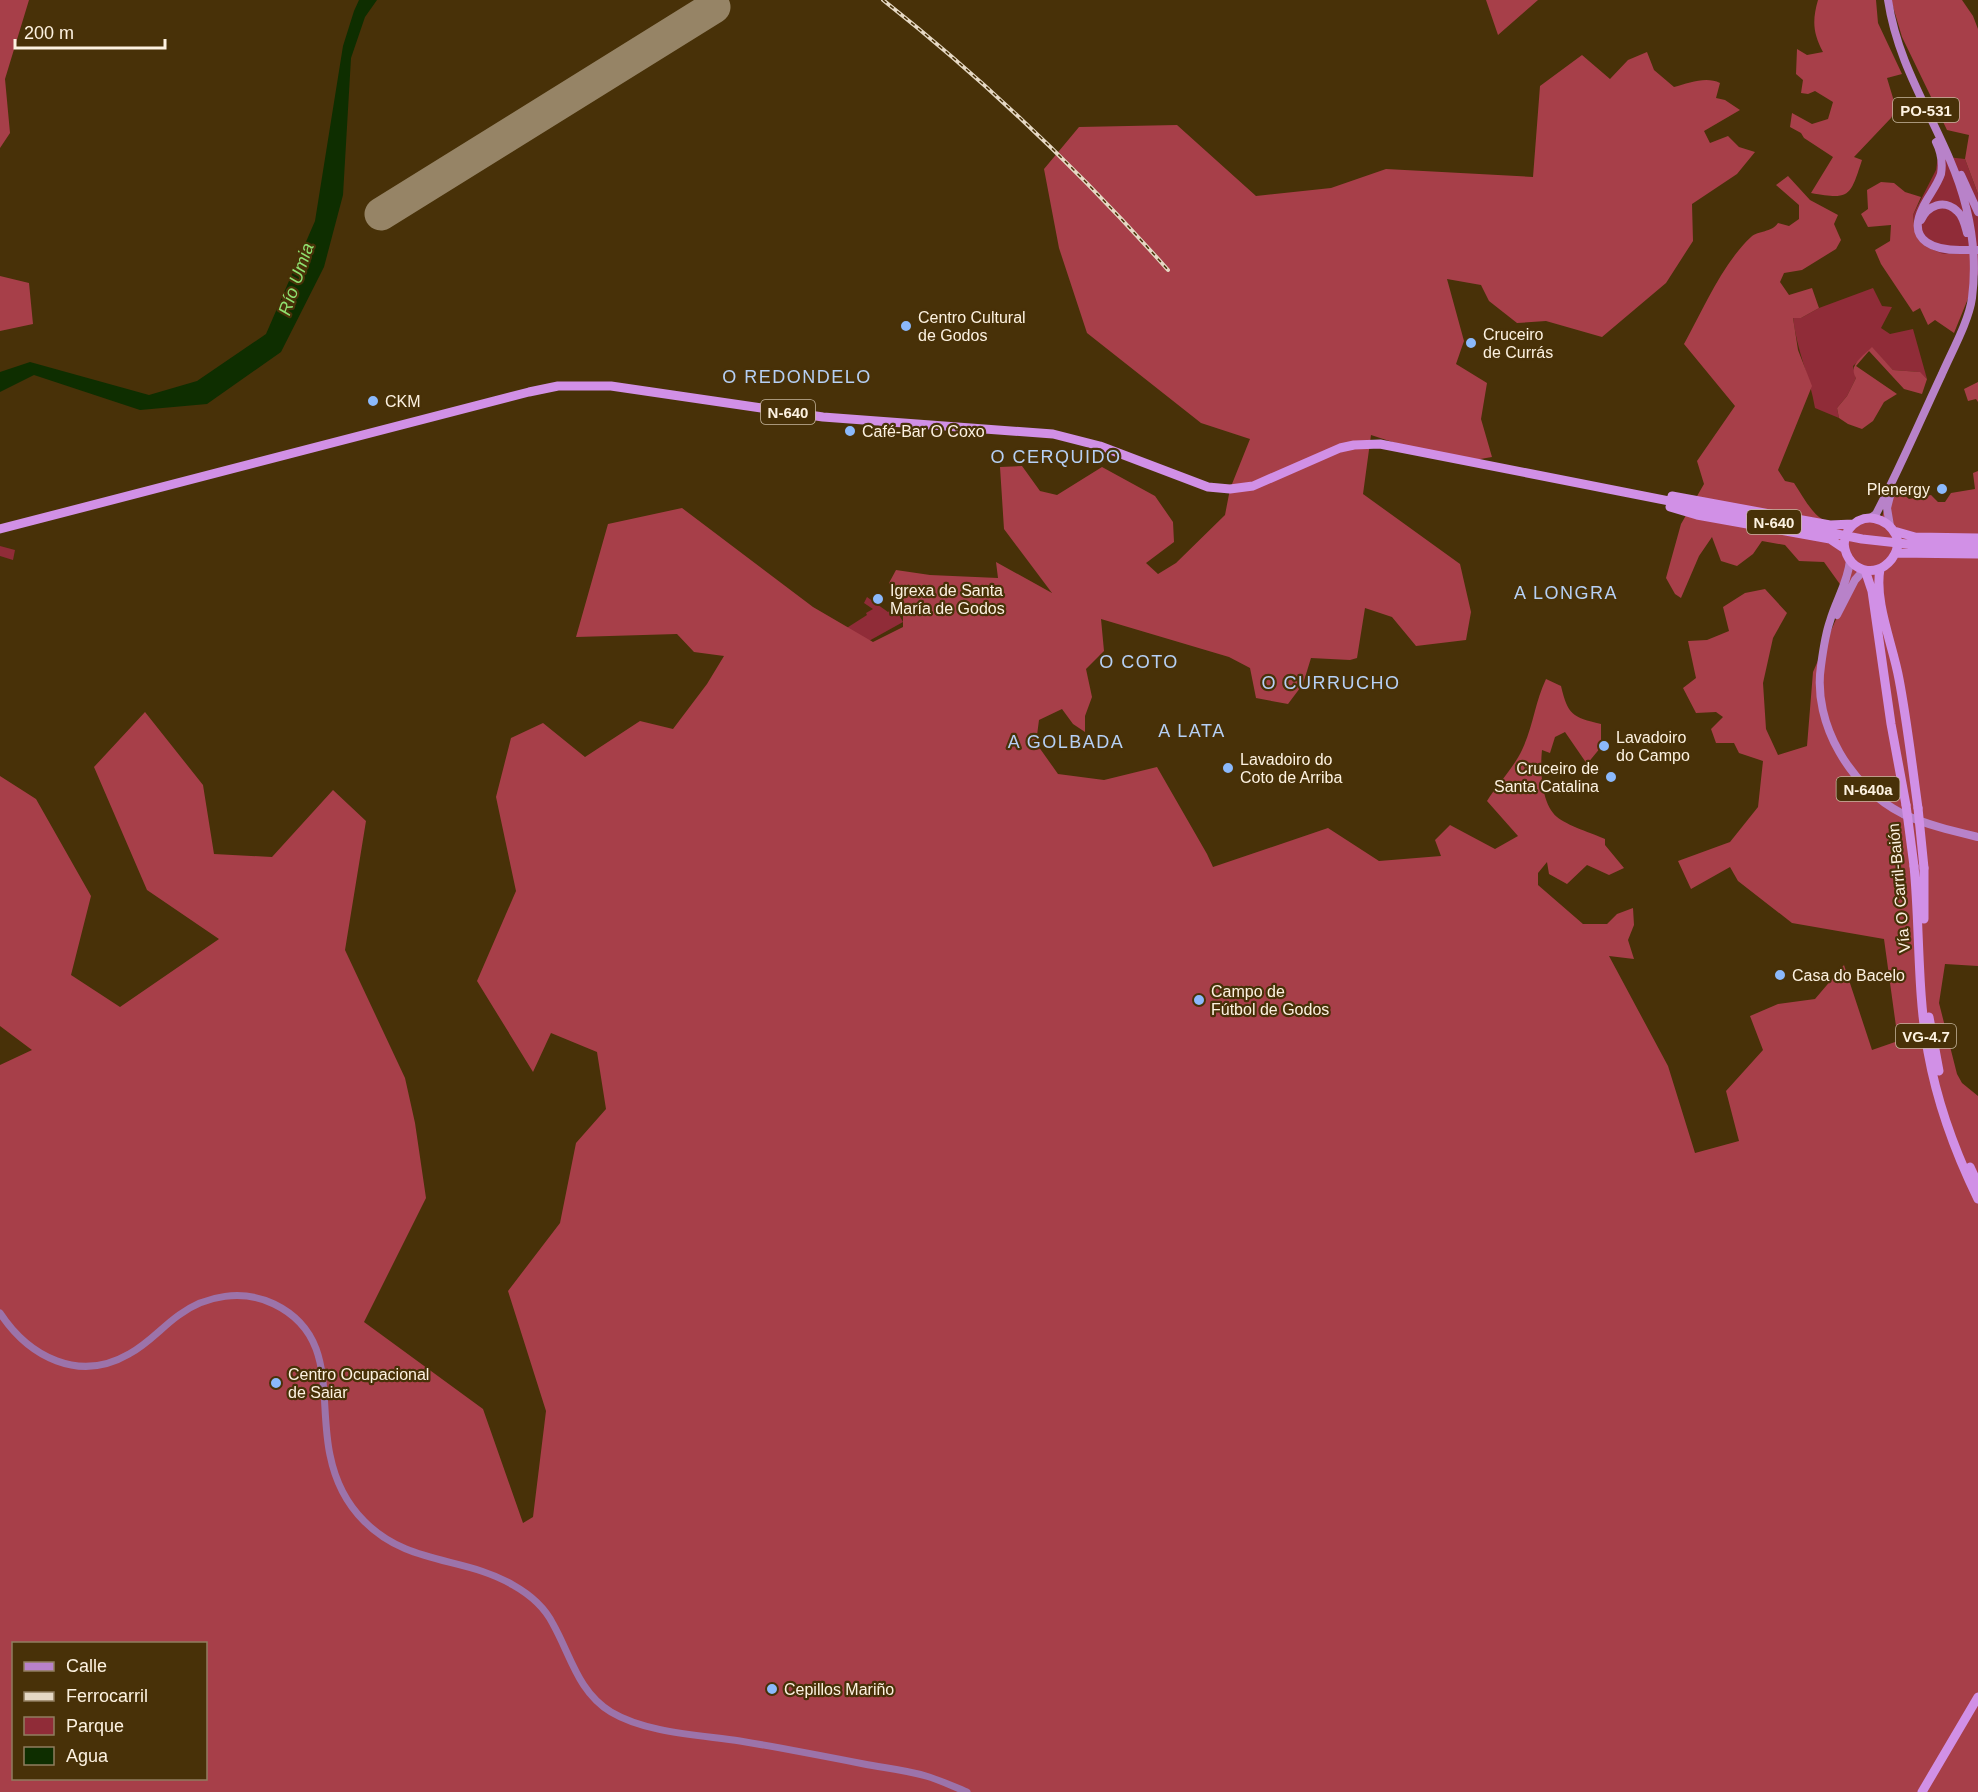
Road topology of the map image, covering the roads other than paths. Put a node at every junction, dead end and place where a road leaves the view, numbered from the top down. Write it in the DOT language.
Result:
graph roads {
  1 [pos="1888,0"];
  2 [pos="1923,104"];
  3 [pos="1950,160"];
  4 [pos="1978,212"];
  5 [pos="1919,230"];
  6 [pos="1978,250"];
  7 [pos="1974,261"];
  8 [pos="1978,276"];
  9 [pos="1972,300"];
  10 [pos="1898,472"];
  11 [pos="1575,481"];
  12 [pos="1613,489"];
  13 [pos="1872,518"];
  14 [pos="1851,527"];
  15 [pos="0,529"];
  16 [pos="1894,531"];
  17 [pos="1978,538"];
  18 [pos="1845,546"];
  19 [pos="1978,546"];
  20 [pos="1897,551"];
  21 [pos="1978,554"];
  22 [pos="1850,560"];
  23 [pos="1880,569"];
  24 [pos="1864,570"];
  25 [pos="1824,647"];
  26 [pos="1978,837"];
  27 [pos="1919,867"];
  28 [pos="1978,1184"];
  29 [pos="1978,1199"];
  30 [pos="0,1313"];
  31 [pos="1978,1697"];
  32 [pos="967,1792"];
  33 [pos="1922,1792"];
  1 -- 2 [label="main road, PO-531"];
  2 -- 3 [label="main road, PO-531"];
  2 -- 5 [label="main road"];
  3 -- 4 [label="main road"];
  3 -- 7 [label="main road, PO-531"];
  5 -- 6 [label="main road, bridge"];
  5 -- 7 [label="main road"];
  7 -- 9 [label="main road, PO-531"];
  8 -- 9 [label="main road"];
  9 -- 10 [label="main road, PO-531"];
  10 -- 13 [label="main road, PO-531"];
  10 -- 16 [label="main road, PO-531"];
  11 -- 12 [label="highway, N-640"];
  11 -- 15 [label="highway, N-640"];
  11 -- 18 [label="highway"];
  12 -- 14 [label="highway"];
  12 -- 19 [label="highway, N-640"];
  13 -- 14 [label="highway"];
  13 -- 16 [label="highway"];
  14 -- 18 [label="highway, bridge"];
  16 -- 17 [label="highway"];
  16 -- 20 [label="highway, bridge"];
  18 -- 22 [label="highway"];
  20 -- 21 [label="highway"];
  20 -- 23 [label="highway"];
  22 -- 24 [label="highway"];
  22 -- 25 [label="main road, N-640a"];
  23 -- 24 [label="highway"];
  23 -- 27 [label="highway, Vía O Carril-Baión / VG-4.7, bridge"];
  24 -- 25 [label="main road, N-640a"];
  24 -- 27 [label="highway, Vía O Carril-Baión / VG-4.7, bridge"];
  25 -- 26 [label="main road, N-640a"];
  27 -- 28 [label="highway, Vía O Carril-Baión / VG-4.7"];
  27 -- 29 [label="highway, Vía O Carril-Baión / VG-4.7"];
  30 -- 32 [label="main road"];
  31 -- 33 [label="highway"];
}
